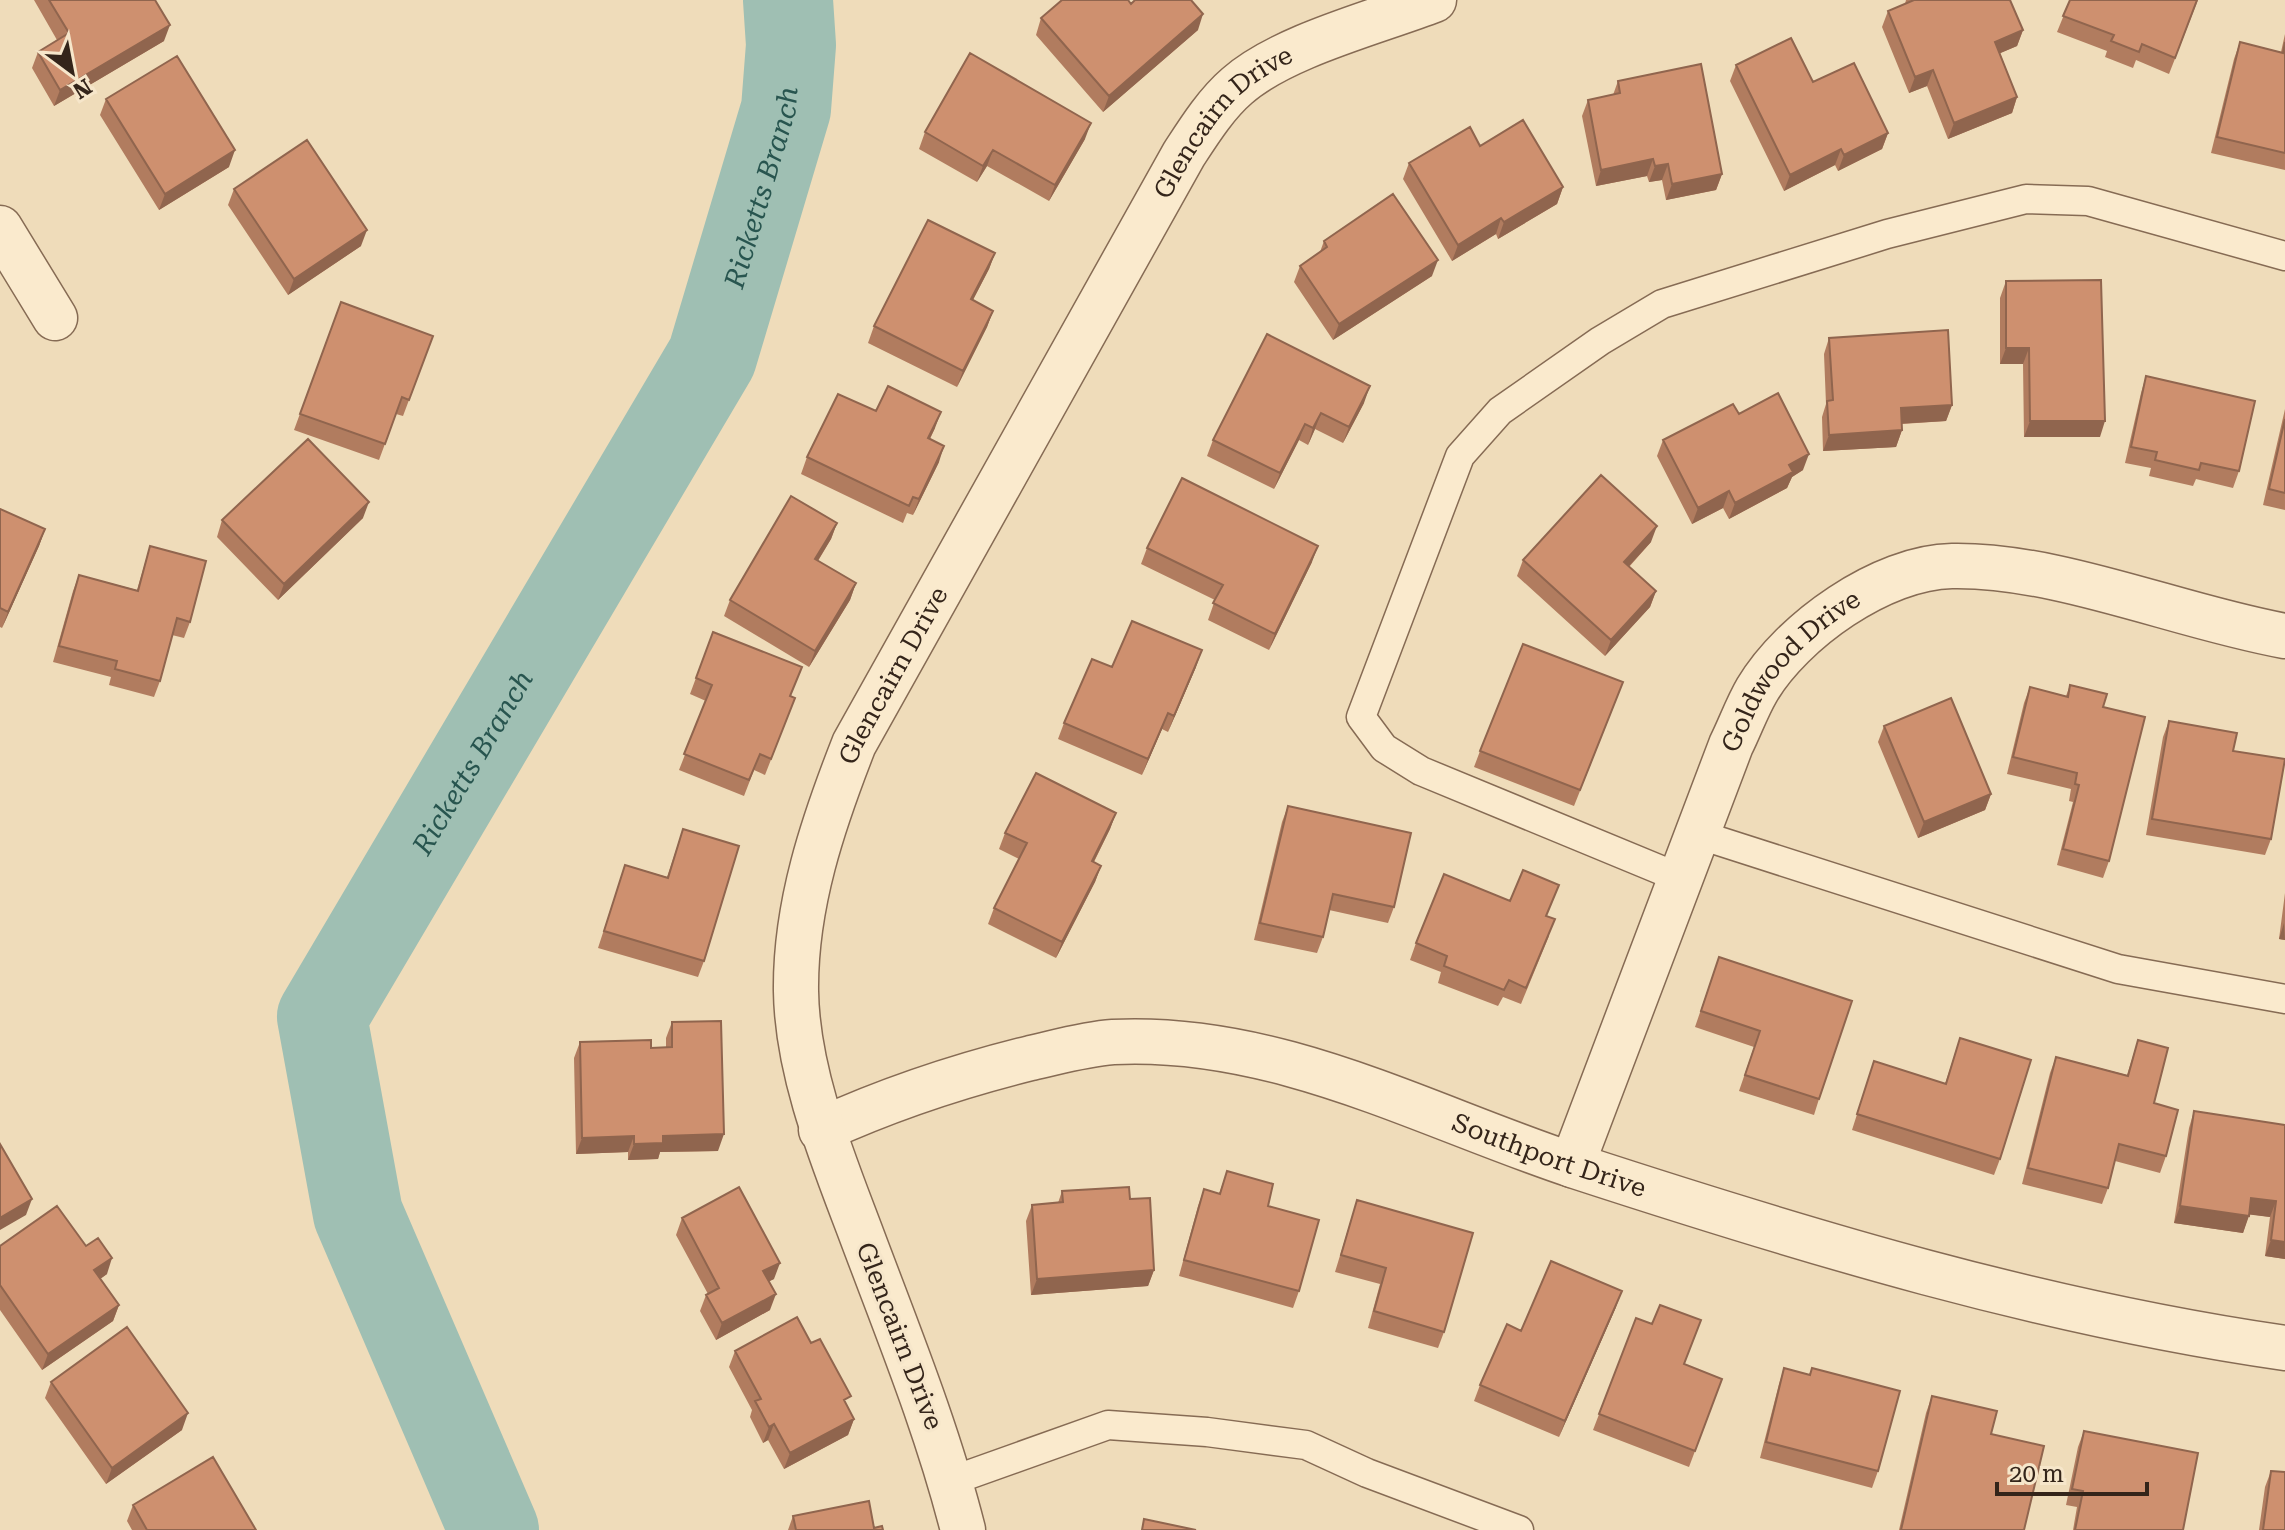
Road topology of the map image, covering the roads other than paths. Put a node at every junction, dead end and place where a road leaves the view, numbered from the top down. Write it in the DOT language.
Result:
graph roads {
  1 [pos="1434,0"];
  2 [pos="0,228"];
  3 [pos="2285,256"];
  4 [pos="55,318"];
  5 [pos="2285,636"];
  6 [pos="1697,834"];
  7 [pos="1680,878"];
  8 [pos="2285,999"];
  9 [pos="821,1130"];
  10 [pos="1572,1165"];
  11 [pos="2285,1348"];
  12 [pos="951,1481"];
  13 [pos="963,1530"];
  14 [pos="1519,1530"];
  1 -- 9 [label="street, Glencairn Drive"];
  2 -- 4 [label="street"];
  3 -- 7 [label="lane"];
  5 -- 6 [label="street, Goldwood Drive"];
  6 -- 7 [label="street, Goldwood Drive"];
  6 -- 8 [label="lane"];
  7 -- 10 [label="street, Goldwood Drive"];
  9 -- 10 [label="street, Southport Drive"];
  9 -- 12 [label="street, Glencairn Drive"];
  10 -- 11 [label="street, Southport Drive"];
  12 -- 13 [label="street, Glencairn Drive"];
  12 -- 14 [label="lane"];
}
